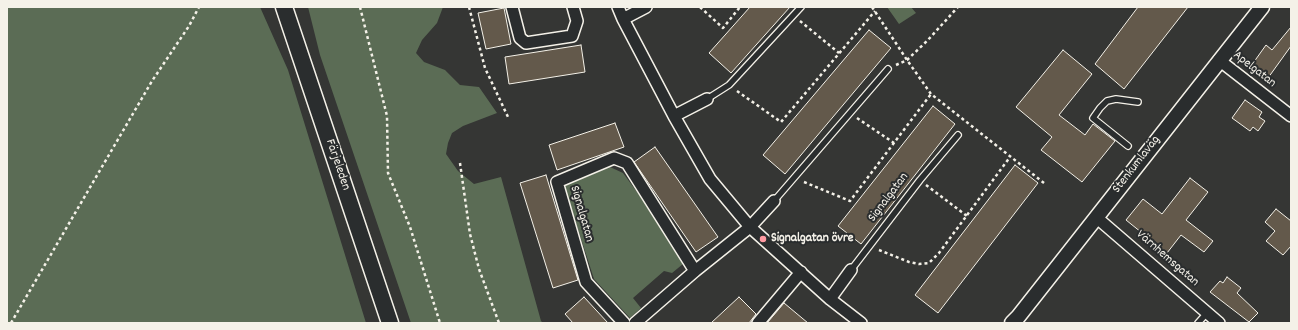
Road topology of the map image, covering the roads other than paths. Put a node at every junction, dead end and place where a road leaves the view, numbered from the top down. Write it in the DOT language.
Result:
graph roads {
  1 [pos="284,7"];
  2 [pos="512,7"];
  3 [pos="573,7"];
  4 [pos="618,7"];
  5 [pos="646,7"];
  6 [pos="801,7"];
  7 [pos="1262,7"];
  8 [pos="623,19"];
  9 [pos="1219,60"];
  10 [pos="888,70"];
  11 [pos="707,99"];
  12 [pos="1138,102"];
  13 [pos="674,116"];
  14 [pos="1291,116"];
  15 [pos="958,135"];
  16 [pos="1128,146"];
  17 [pos="774,201"];
  18 [pos="1096,217"];
  19 [pos="750,227"];
  20 [pos="851,270"];
  21 [pos="695,271"];
  22 [pos="801,272"];
  23 [pos="830,299"];
  24 [pos="1207,312"];
  25 [pos="390,323"];
  26 [pos="624,323"];
  27 [pos="635,323"];
  28 [pos="758,323"];
  29 [pos="861,323"];
  30 [pos="1012,323"];
  31 [pos="1198,323"];
  32 [pos="1219,323"];
  1 -- 25 [label="main road, Färjeleden"];
  2 -- 3 [label="street"];
  4 -- 8 [label="street"];
  5 -- 8 [label="street"];
  6 -- 11 [label="lane"];
  7 -- 9 [label="street, Stenkumlaväg"];
  8 -- 13 [label="street"];
  9 -- 14 [label="street, Apelgatan"];
  9 -- 18 [label="street, Stenkumlaväg"];
  10 -- 17 [label="lane"];
  11 -- 13 [label="street"];
  12 -- 16 [label="lane"];
  13 -- 19 [label="street"];
  15 -- 20 [label="lane, Signalgatan"];
  17 -- 19 [label="street"];
  18 -- 24 [label="street, Värnhemsgatan"];
  18 -- 30 [label="street, Stenkumlaväg"];
  19 -- 21 [label="street"];
  19 -- 22 [label="street"];
  20 -- 23 [label="street, Signalgatan"];
  21 -- 26 [label="street, Signalgatan"];
  21 -- 27 [label="street"];
  22 -- 23 [label="street"];
  22 -- 28 [label="street"];
  23 -- 29 [label="street"];
  24 -- 31 [label="lane"];
  24 -- 32 [label="street, Värnhemsgatan"];
}
